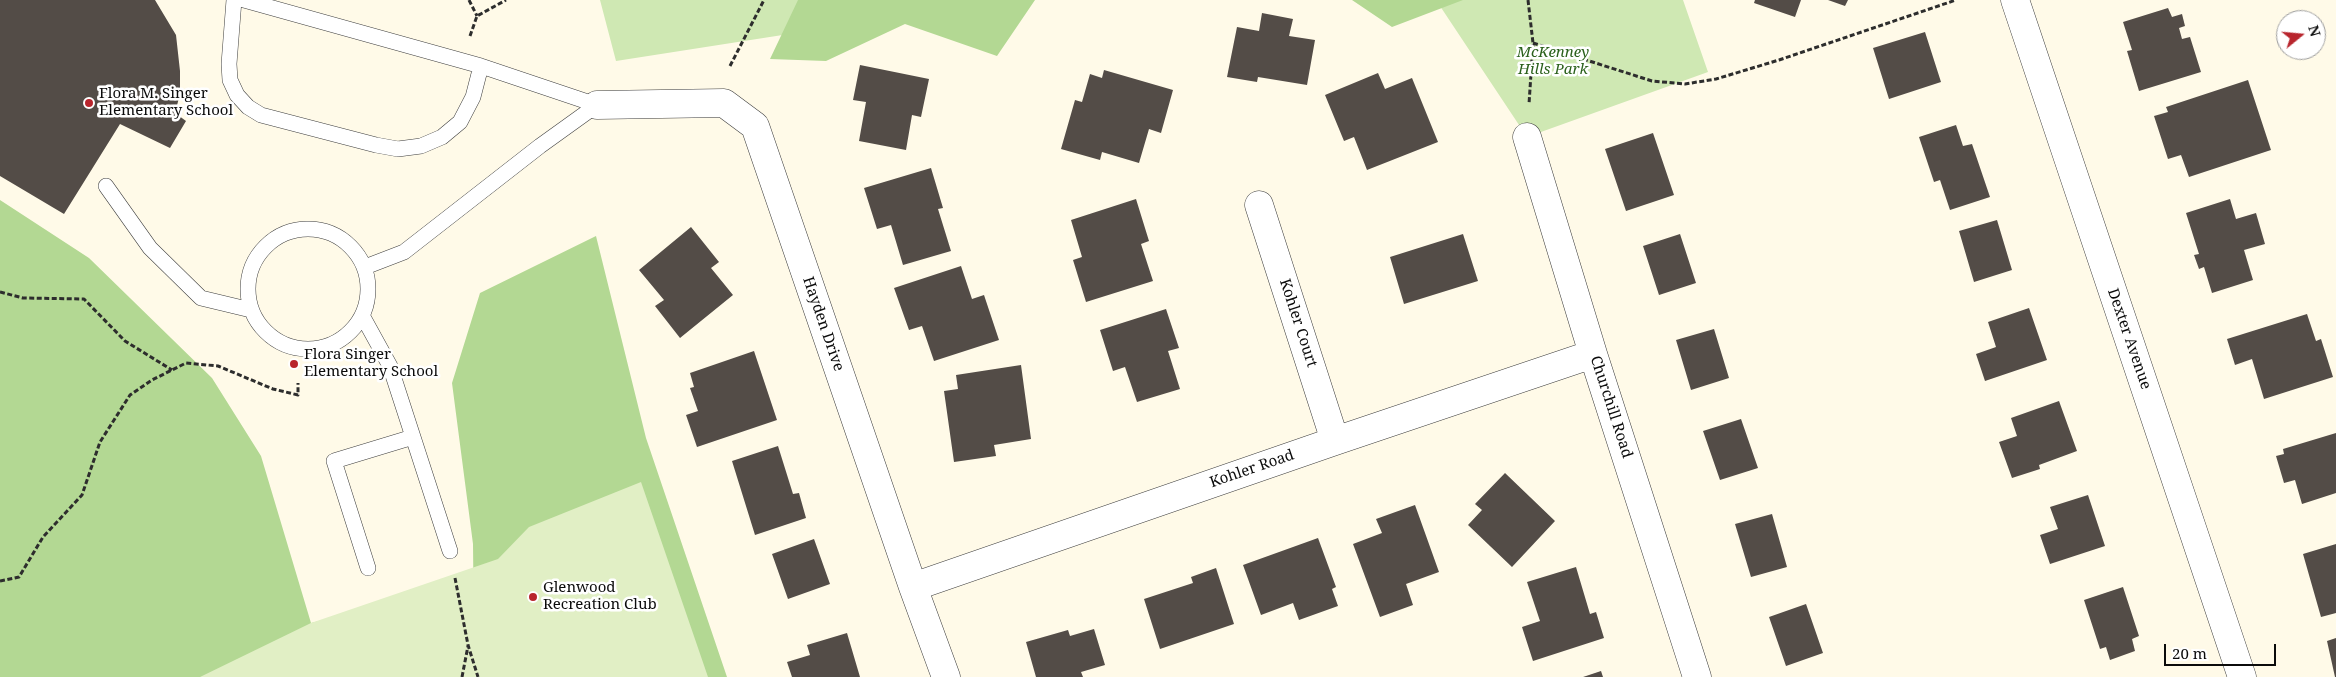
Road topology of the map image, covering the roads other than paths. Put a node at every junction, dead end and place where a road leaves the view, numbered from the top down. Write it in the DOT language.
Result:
graph roads {
  1 [pos="234,0"];
  2 [pos="244,0"];
  3 [pos="2015,0"];
  4 [pos="481,66"];
  5 [pos="597,105"];
  6 [pos="1527,137"];
  7 [pos="106,186"];
  8 [pos="1259,205"];
  9 [pos="365,267"];
  10 [pos="251,310"];
  11 [pos="363,317"];
  12 [pos="1593,354"];
  13 [pos="414,437"];
  14 [pos="1334,440"];
  15 [pos="450,551"];
  16 [pos="368,568"];
  17 [pos="913,587"];
  18 [pos="946,677"];
  19 [pos="1697,677"];
  20 [pos="2242,677"];
  1 -- 4 [label="lane"];
  2 -- 4 [label="lane"];
  3 -- 20 [label="street, Dexter Avenue"];
  4 -- 5 [label="lane"];
  5 -- 9 [label="lane"];
  5 -- 17 [label="street, Hayden Drive"];
  6 -- 12 [label="street, Churchill Road"];
  7 -- 10 [label="lane"];
  8 -- 14 [label="street, Kohler Court"];
  9 -- 10 [label="lane"];
  9 -- 11 [label="lane"];
  10 -- 11 [label="lane"];
  11 -- 13 [label="lane"];
  12 -- 14 [label="street, Kohler Road"];
  12 -- 19 [label="street, Churchill Road"];
  13 -- 15 [label="lane"];
  13 -- 16 [label="lane"];
  14 -- 17 [label="street, Kohler Road"];
  17 -- 18 [label="street, Hayden Drive"];
}
